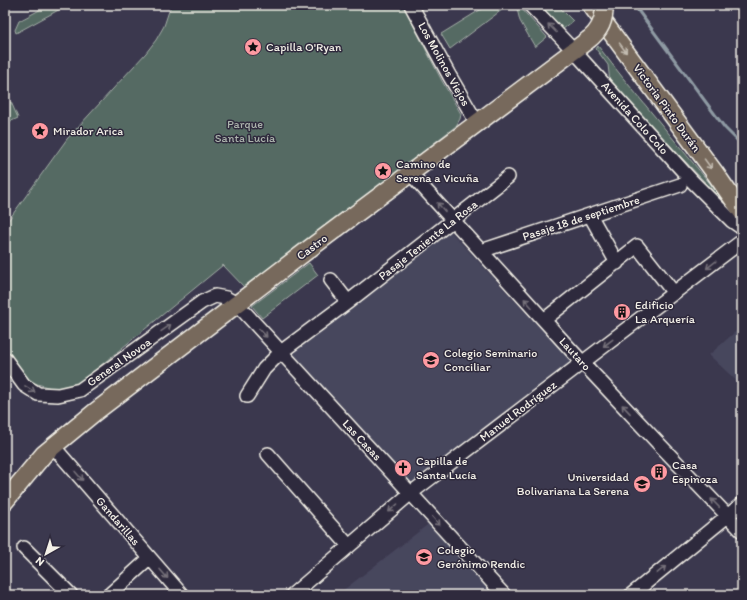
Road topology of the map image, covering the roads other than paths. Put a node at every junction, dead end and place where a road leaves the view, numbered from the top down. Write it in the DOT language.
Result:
graph roads {
  1 [pos="411,5"];
  2 [pos="530,5"];
  3 [pos="591,5"];
  4 [pos="604,5"];
  5 [pos="574,51"];
  6 [pos="477,123"];
  7 [pos="410,173"];
  8 [pos="508,178"];
  9 [pos="680,185"];
  10 [pos="742,212"];
  11 [pos="590,215"];
  12 [pos="453,220"];
  13 [pos="742,228"];
  14 [pos="742,241"];
  15 [pos="482,251"];
  16 [pos="617,263"];
  17 [pos="331,280"];
  18 [pos="674,293"];
  19 [pos="348,302"];
  20 [pos="237,304"];
  21 [pos="544,320"];
  22 [pos="281,352"];
  23 [pos="5,359"];
  24 [pos="582,362"];
  25 [pos="247,396"];
  26 [pos="53,446"];
  27 [pos="268,454"];
  28 [pos="411,493"];
  29 [pos="5,501"];
  30 [pos="742,504"];
  31 [pos="728,516"];
  32 [pos="742,531"];
  33 [pos="349,546"];
  34 [pos="24,548"];
  35 [pos="150,558"];
  36 [pos="71,595"];
  37 [pos="109,595"];
  38 [pos="182,595"];
  39 [pos="292,595"];
  40 [pos="504,595"];
  41 [pos="631,595"];
  1 -- 6 [label="street, Los Molinos Viejos"];
  5 -- 2 [label="street, Avenida Colo Colo, one-way"];
  3 -- 10 [label="main road, Victoria Pinto Durán, one-way"];
  4 -- 5 [label="main road, Castro, bridge"];
  5 -- 6 [label="main road, Castro"];
  5 -- 13 [label="street, Avenida Colo Colo"];
  6 -- 7 [label="main road, Castro"];
  12 -- 7 [label="street, Lautaro, one-way"];
  7 -- 20 [label="main road, Castro"];
  8 -- 12 [label="street, Pasaje Teniente La Rosa"];
  9 -- 11 [label="street, Pasaje 18 de septiembre"];
  11 -- 15 [label="street, Pasaje 18 de septiembre"];
  11 -- 16 [label="street"];
  12 -- 15 [label="street, Lautaro"];
  12 -- 19 [label="street, Pasaje Teniente La Rosa"];
  14 -- 18 [label="street, Manuel Rodríguez, one-way"];
  21 -- 15 [label="street, Lautaro, one-way"];
  16 -- 18 [label="street"];
  16 -- 21 [label="street"];
  17 -- 19 [label="street"];
  18 -- 24 [label="street, Manuel Rodríguez, one-way"];
  19 -- 22 [label="street, Pasaje Teniente La Rosa"];
  20 -- 22 [label="street, Las Casas, one-way"];
  23 -- 20 [label="street, General Novoa, one-way"];
  20 -- 26 [label="main road, Castro"];
  21 -- 24 [label="street, Lautaro"];
  22 -- 25 [label="street, Pasaje Teniente La Rosa"];
  22 -- 28 [label="street, Las Casas"];
  24 -- 28 [label="street, Manuel Rodríguez"];
  31 -- 24 [label="street, Lautaro, one-way"];
  26 -- 29 [label="main road, Castro"];
  26 -- 35 [label="street, Gandarillas, one-way"];
  27 -- 33 [label="street"];
  28 -- 33 [label="street, Manuel Rodríguez, one-way"];
  28 -- 40 [label="street, Las Casas, one-way"];
  30 -- 31 [label="street"];
  31 -- 32 [label="street, Lautaro"];
  41 -- 31 [label="street, one-way"];
  33 -- 39 [label="street, Manuel Rodríguez"];
  34 -- 36 [label="street"];
  35 -- 37 [label="street"];
  35 -- 38 [label="street, Gandarillas, one-way"];
}
